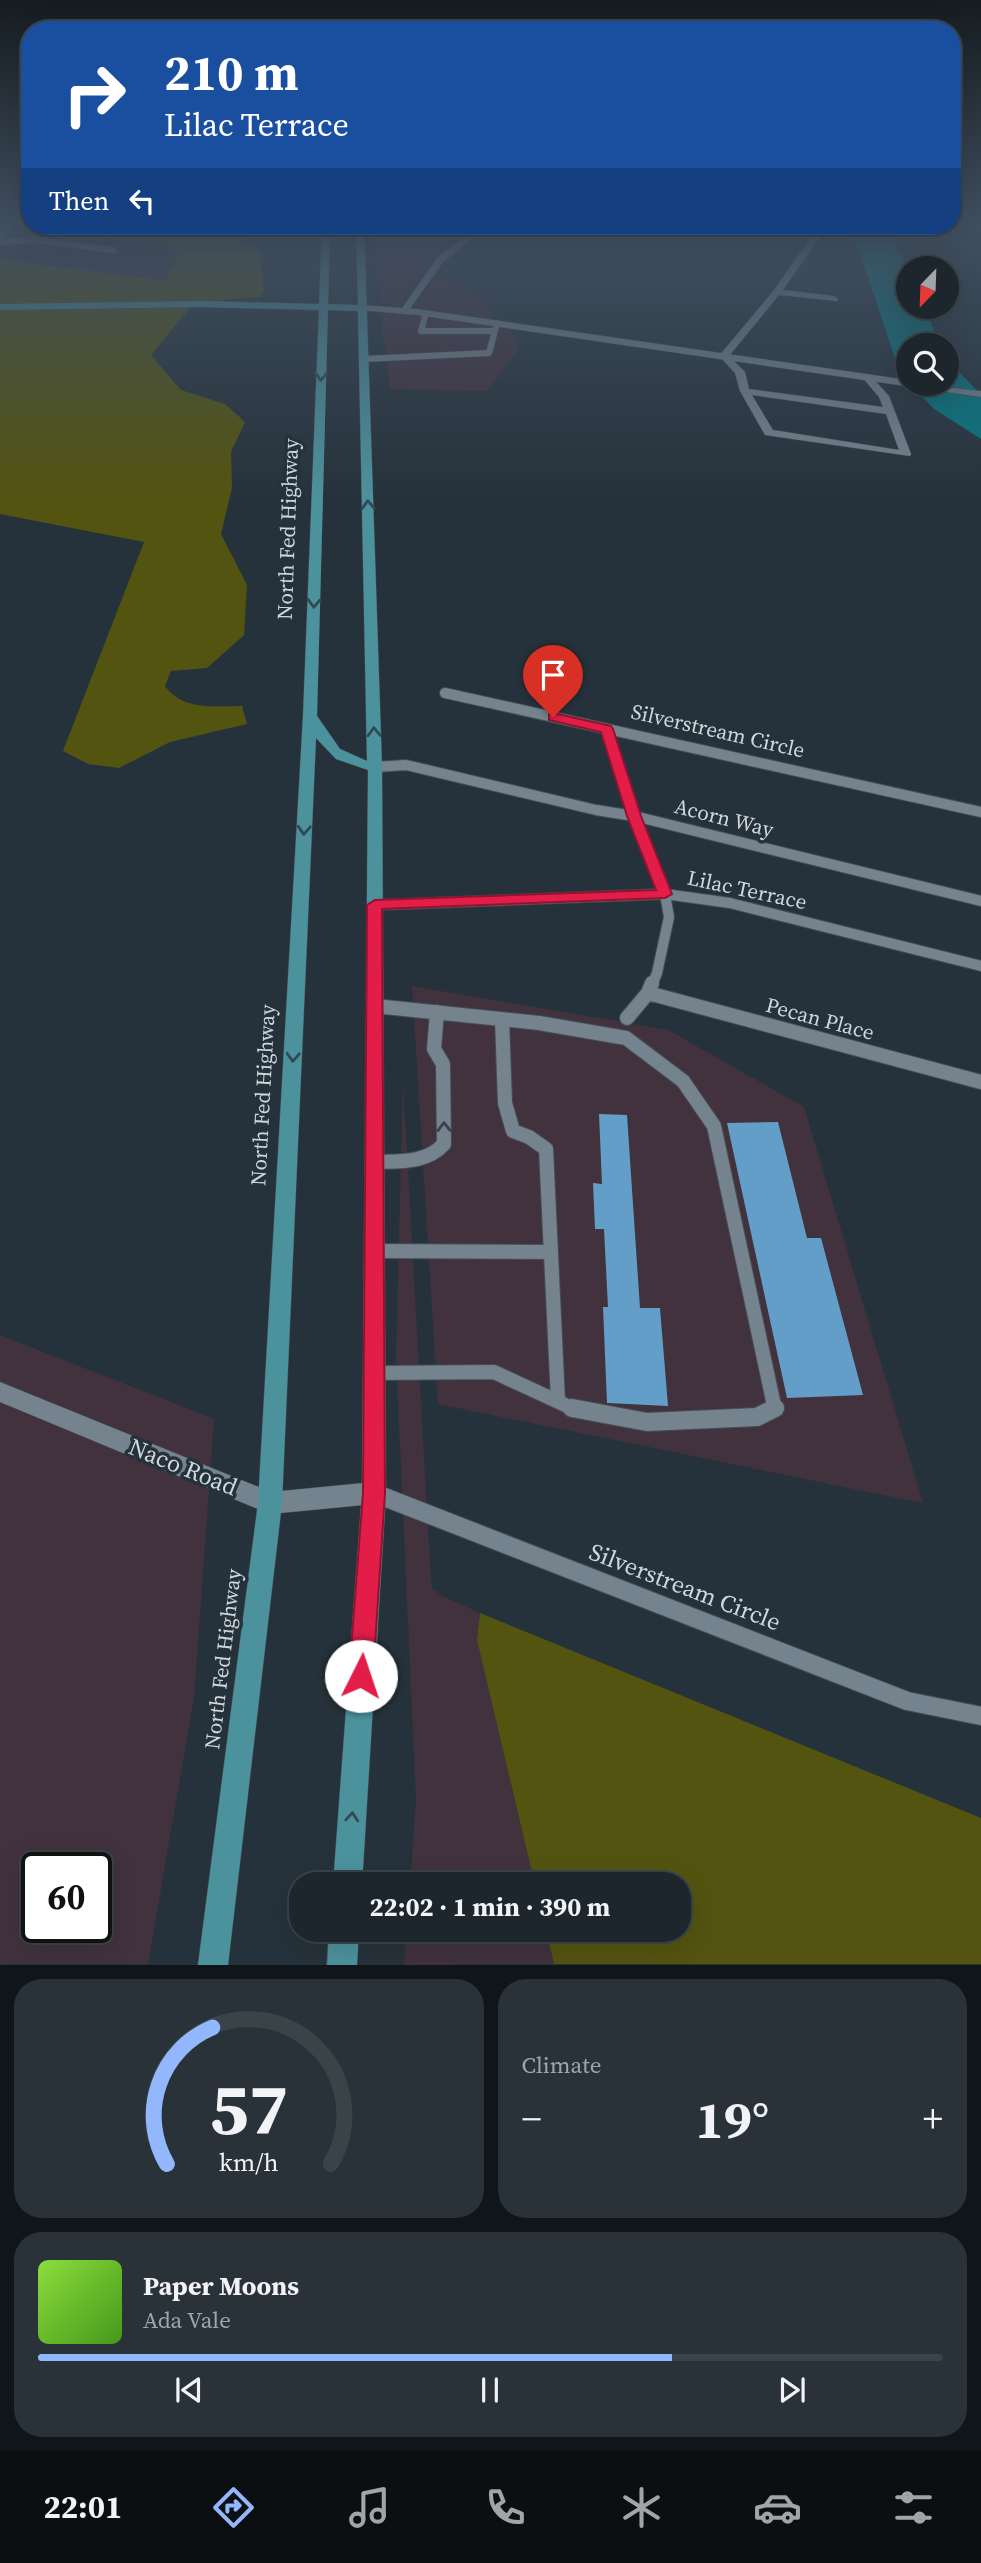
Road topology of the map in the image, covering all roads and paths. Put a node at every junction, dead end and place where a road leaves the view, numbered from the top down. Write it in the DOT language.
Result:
graph roads {
  1 [pos="426,313"];
  2 [pos="323,314"];
  3 [pos="361,314"];
  4 [pos="429,314"];
  5 [pos="759,314"];
  6 [pos="496,327"];
  7 [pos="724,356"];
  8 [pos="364,359"];
  9 [pos="867,377"];
  10 [pos="745,391"];
  11 [pos="981,394"];
  12 [pos="888,411"];
  13 [pos="446,693"];
  14 [pos="310,716"];
  15 [pos="607,729"];
  16 [pos="375,767"];
  17 [pos="981,813"];
  18 [pos="634,816"];
  19 [pos="665,894"];
  20 [pos="981,901"];
  21 [pos="375,905"];
  22 [pos="981,966"];
  23 [pos="648,993"];
  24 [pos="375,1006"];
  25 [pos="437,1012"];
  26 [pos="627,1018"];
  27 [pos="502,1019"];
  28 [pos="981,1083"];
  29 [pos="374,1162"];
  30 [pos="374,1251"];
  31 [pos="551,1252"];
  32 [pos="374,1373"];
  33 [pos="0,1392"];
  34 [pos="558,1401"];
  35 [pos="374,1493"];
  36 [pos="270,1503"];
  37 [pos="981,1716"];
  38 [pos="348,1872"];
  39 [pos="343,1942"];
  40 [pos="213,1965"];
  41 [pos="341,1965"];
  1 -- 6 [label="lane"];
  2 -- 14 [label="main road, North Fed Highway, one-way"];
  3 -- 8 [label="main road"];
  4 -- 6 [label="street"];
  5 -- 7 [label="street"];
  6 -- 7 [label="street"];
  6 -- 8 [label="lane"];
  7 -- 9 [label="street"];
  7 -- 10 [label="street"];
  16 -- 8 [label="main road, one-way"];
  9 -- 11 [label="street"];
  9 -- 12 [label="street"];
  10 -- 12 [label="street"];
  10 -- 12 [label="street"];
  13 -- 15 [label="lane, Silverstream Circle"];
  14 -- 16 [label="main road"];
  14 -- 36 [label="main road, North Fed Highway, one-way"];
  15 -- 17 [label="lane, Silverstream Circle"];
  15 -- 18 [label="lane"];
  16 -- 18 [label="lane, Acorn Way"];
  16 -- 21 [label="main road"];
  18 -- 19 [label="lane"];
  18 -- 20 [label="lane, Acorn Way"];
  19 -- 21 [label="lane, Lilac Terrace"];
  19 -- 22 [label="lane, Lilac Terrace"];
  19 -- 23 [label="lane"];
  21 -- 24 [label="main road"];
  23 -- 26 [label="lane"];
  23 -- 28 [label="lane, Pecan Place"];
  24 -- 25 [label="lane"];
  24 -- 29 [label="main road"];
  25 -- 27 [label="lane"];
  29 -- 25 [label="lane, one-way"];
  27 -- 31 [label="lane"];
  27 -- 34 [label="lane"];
  29 -- 30 [label="main road"];
  30 -- 31 [label="lane"];
  30 -- 32 [label="main road"];
  31 -- 34 [label="lane"];
  32 -- 34 [label="lane"];
  32 -- 35 [label="main road"];
  33 -- 36 [label="street, Naco Road"];
  35 -- 36 [label="street, Naco Road"];
  35 -- 37 [label="lane, Silverstream Circle"];
  38 -- 35 [label="main road, one-way"];
  36 -- 40 [label="main road, North Fed Highway"];
  39 -- 41 [label="main road"];
}
